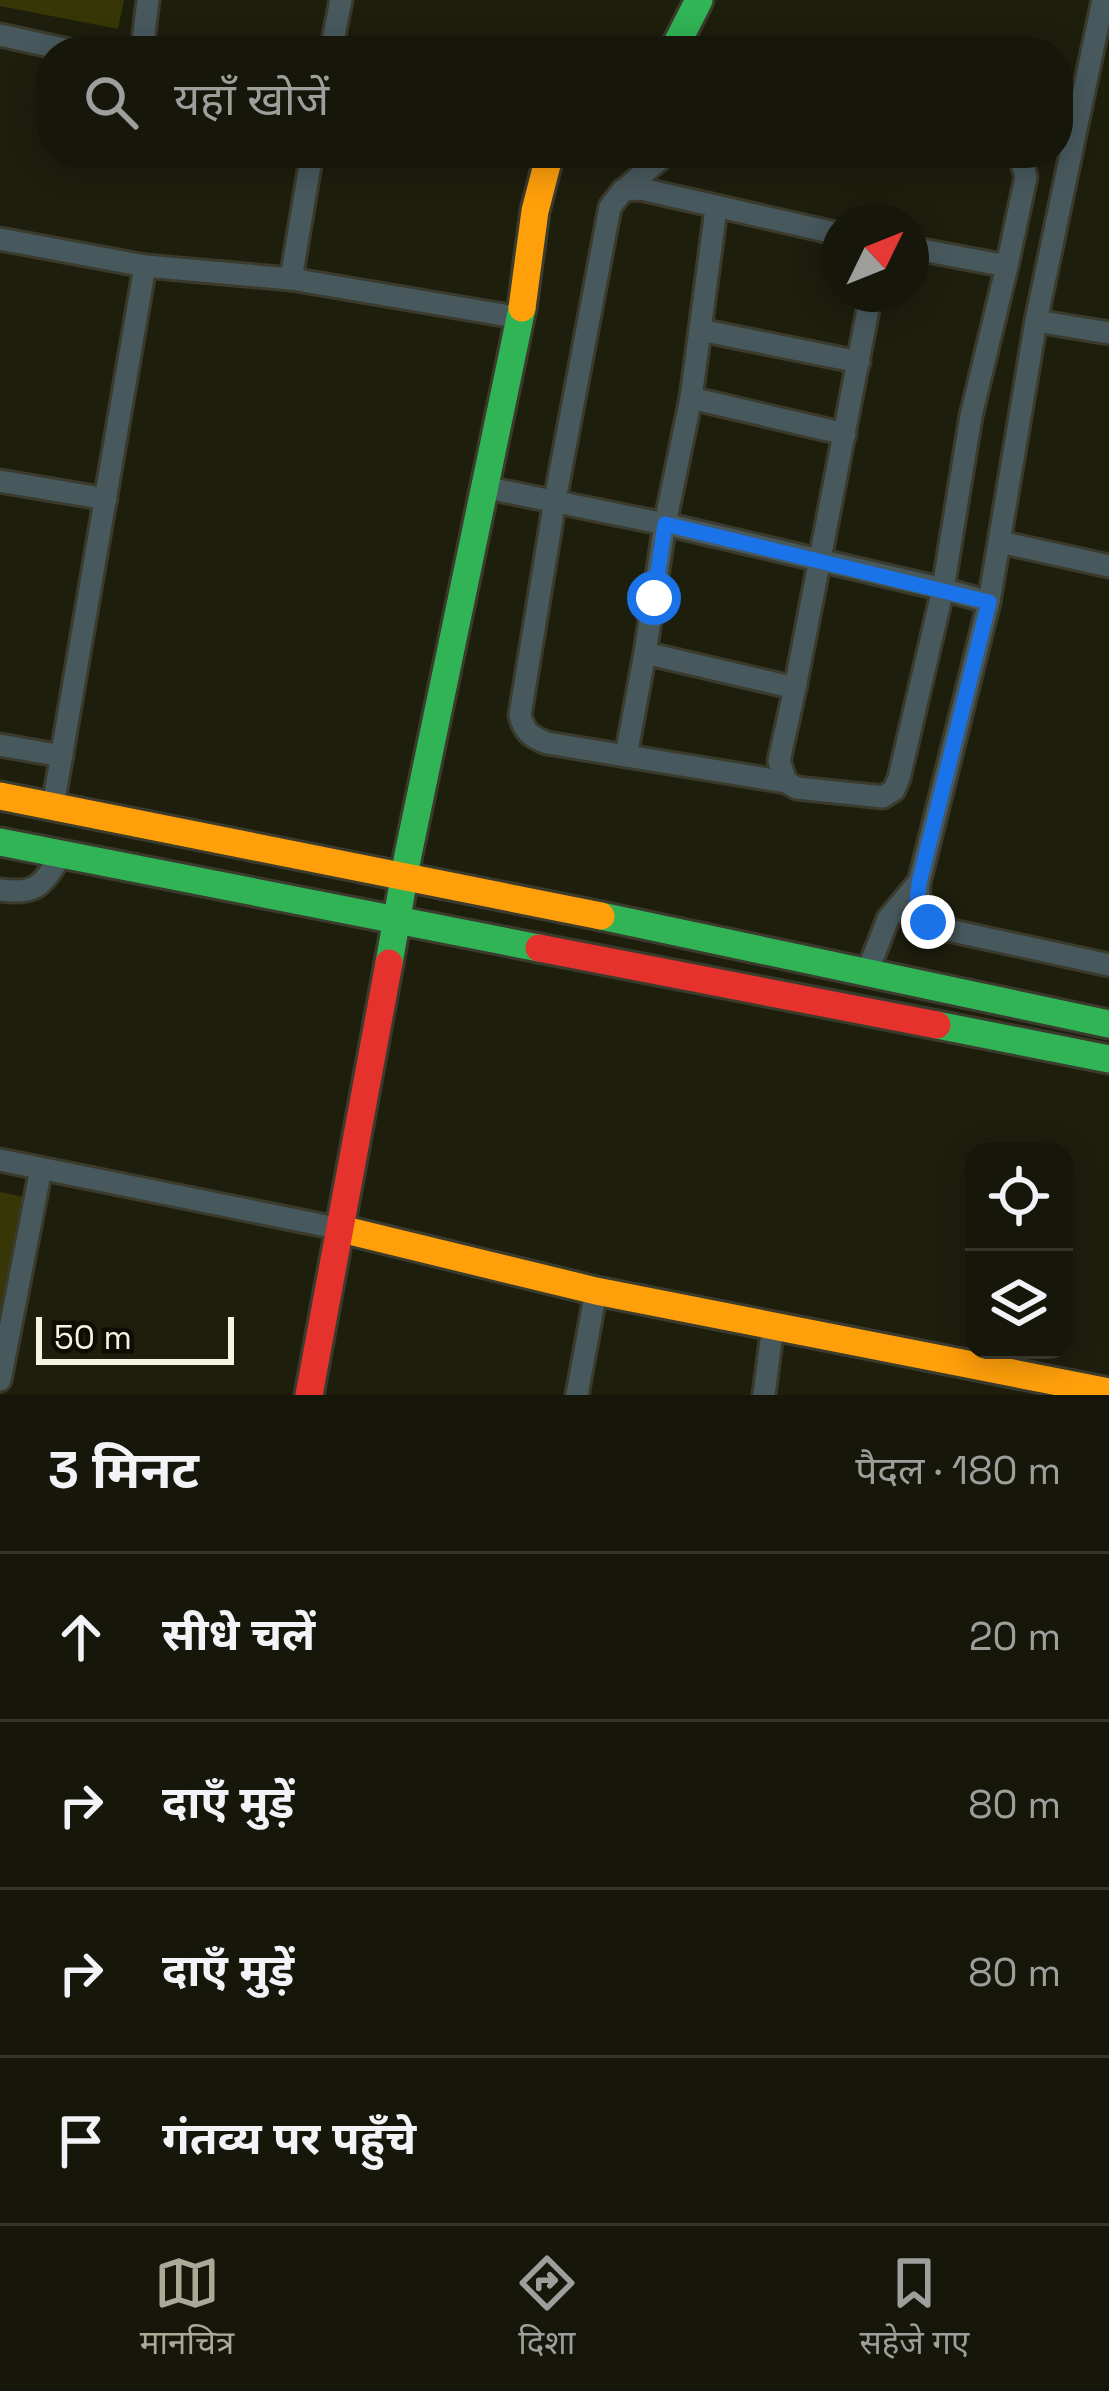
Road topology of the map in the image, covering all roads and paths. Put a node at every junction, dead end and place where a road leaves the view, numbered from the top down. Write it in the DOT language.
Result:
graph roads {
  1 [pos="148,0"];
  2 [pos="341,0"];
  3 [pos="699,0"];
  4 [pos="1103,0"];
  5 [pos="0,34"];
  6 [pos="144,36"];
  7 [pos="334,36"];
  8 [pos="681,36"];
  9 [pos="36,42"];
  10 [pos="1073,144"];
  11 [pos="310,168"];
  12 [pos="546,168"];
  13 [pos="649,168"];
  14 [pos="1024,168"];
  15 [pos="1068,168"];
  16 [pos="623,190"];
  17 [pos="716,209"];
  18 [pos="821,230"];
  19 [pos="0,239"];
  20 [pos="929,251"];
  21 [pos="145,266"];
  22 [pos="1007,266"];
  23 [pos="291,279"];
  24 [pos="869,312"];
  25 [pos="521,318"];
  26 [pos="1036,321"];
  27 [pos="700,330"];
  28 [pos="1109,333"];
  29 [pos="859,362"];
  30 [pos="692,398"];
  31 [pos="845,434"];
  32 [pos="0,481"];
  33 [pos="483,487"];
  34 [pos="106,500"];
  35 [pos="555,500"];
  36 [pos="665,524"];
  37 [pos="1000,542"];
  38 [pos="821,559"];
  39 [pos="1109,566"];
  40 [pos="943,589"];
  41 [pos="989,602"];
  42 [pos="646,653"];
  43 [pos="795,688"];
  44 [pos="0,745"];
  45 [pos="62,756"];
  46 [pos="626,756"];
  47 [pos="786,782"];
  48 [pos="0,796"];
  49 [pos="53,806"];
  50 [pos="0,842"];
  51 [pos="62,854"];
  52 [pos="404,875"];
  53 [pos="919,883"];
  54 [pos="0,890"];
  55 [pos="396,918"];
  56 [pos="1109,965"];
  57 [pos="868,970"];
  58 [pos="1109,1024"];
  59 [pos="1109,1059"];
  60 [pos="0,1160"];
  61 [pos="41,1169"];
  62 [pos="341,1229"];
  63 [pos="596,1291"];
  64 [pos="773,1324"];
  65 [pos="0,1380"];
  66 [pos="1109,1392"];
  67 [pos="309,1395"];
  68 [pos="577,1395"];
  69 [pos="764,1395"];
  1 -- 6 [label="street"];
  2 -- 7 [label="street"];
  3 -- 8 [label="main road"];
  4 -- 10 [label="street"];
  5 -- 9 [label="street"];
  11 -- 23 [label="street"];
  12 -- 25 [label="main road"];
  13 -- 16 [label="street"];
  14 -- 22 [label="street"];
  15 -- 26 [label="street"];
  16 -- 17 [label="street"];
  16 -- 35 [label="street"];
  17 -- 18 [label="street"];
  17 -- 27 [label="street"];
  19 -- 21 [label="street"];
  20 -- 22 [label="street"];
  21 -- 23 [label="street"];
  21 -- 34 [label="street"];
  22 -- 40 [label="street"];
  23 -- 25 [label="street"];
  24 -- 29 [label="street"];
  25 -- 33 [label="main road"];
  26 -- 28 [label="street"];
  26 -- 37 [label="street"];
  27 -- 29 [label="street"];
  27 -- 30 [label="street"];
  29 -- 31 [label="street"];
  30 -- 31 [label="street"];
  30 -- 36 [label="street"];
  31 -- 38 [label="street"];
  32 -- 34 [label="street"];
  33 -- 35 [label="street"];
  33 -- 52 [label="main road"];
  34 -- 45 [label="street"];
  35 -- 36 [label="street"];
  35 -- 46 [label="street"];
  36 -- 38 [label="street"];
  36 -- 42 [label="street"];
  37 -- 39 [label="street"];
  37 -- 41 [label="street"];
  38 -- 40 [label="street"];
  38 -- 43 [label="street"];
  40 -- 41 [label="street"];
  40 -- 47 [label="street"];
  41 -- 53 [label="street"];
  42 -- 43 [label="street"];
  42 -- 46 [label="street"];
  43 -- 47 [label="street"];
  44 -- 45 [label="street"];
  45 -- 49 [label="street"];
  46 -- 47 [label="street"];
  48 -- 49 [label="main road"];
  49 -- 52 [label="main road"];
  50 -- 51 [label="main road"];
  51 -- 54 [label="street"];
  51 -- 55 [label="main road"];
  52 -- 55 [label="main road"];
  52 -- 57 [label="main road"];
  53 -- 56 [label="street"];
  53 -- 57 [label="street"];
  55 -- 59 [label="main road"];
  55 -- 62 [label="main road"];
  57 -- 58 [label="main road"];
  60 -- 61 [label="street"];
  61 -- 62 [label="street"];
  61 -- 65 [label="street"];
  62 -- 63 [label="main road"];
  62 -- 67 [label="main road"];
  63 -- 64 [label="main road"];
  63 -- 68 [label="street"];
  64 -- 66 [label="main road"];
  64 -- 69 [label="street"];
}
